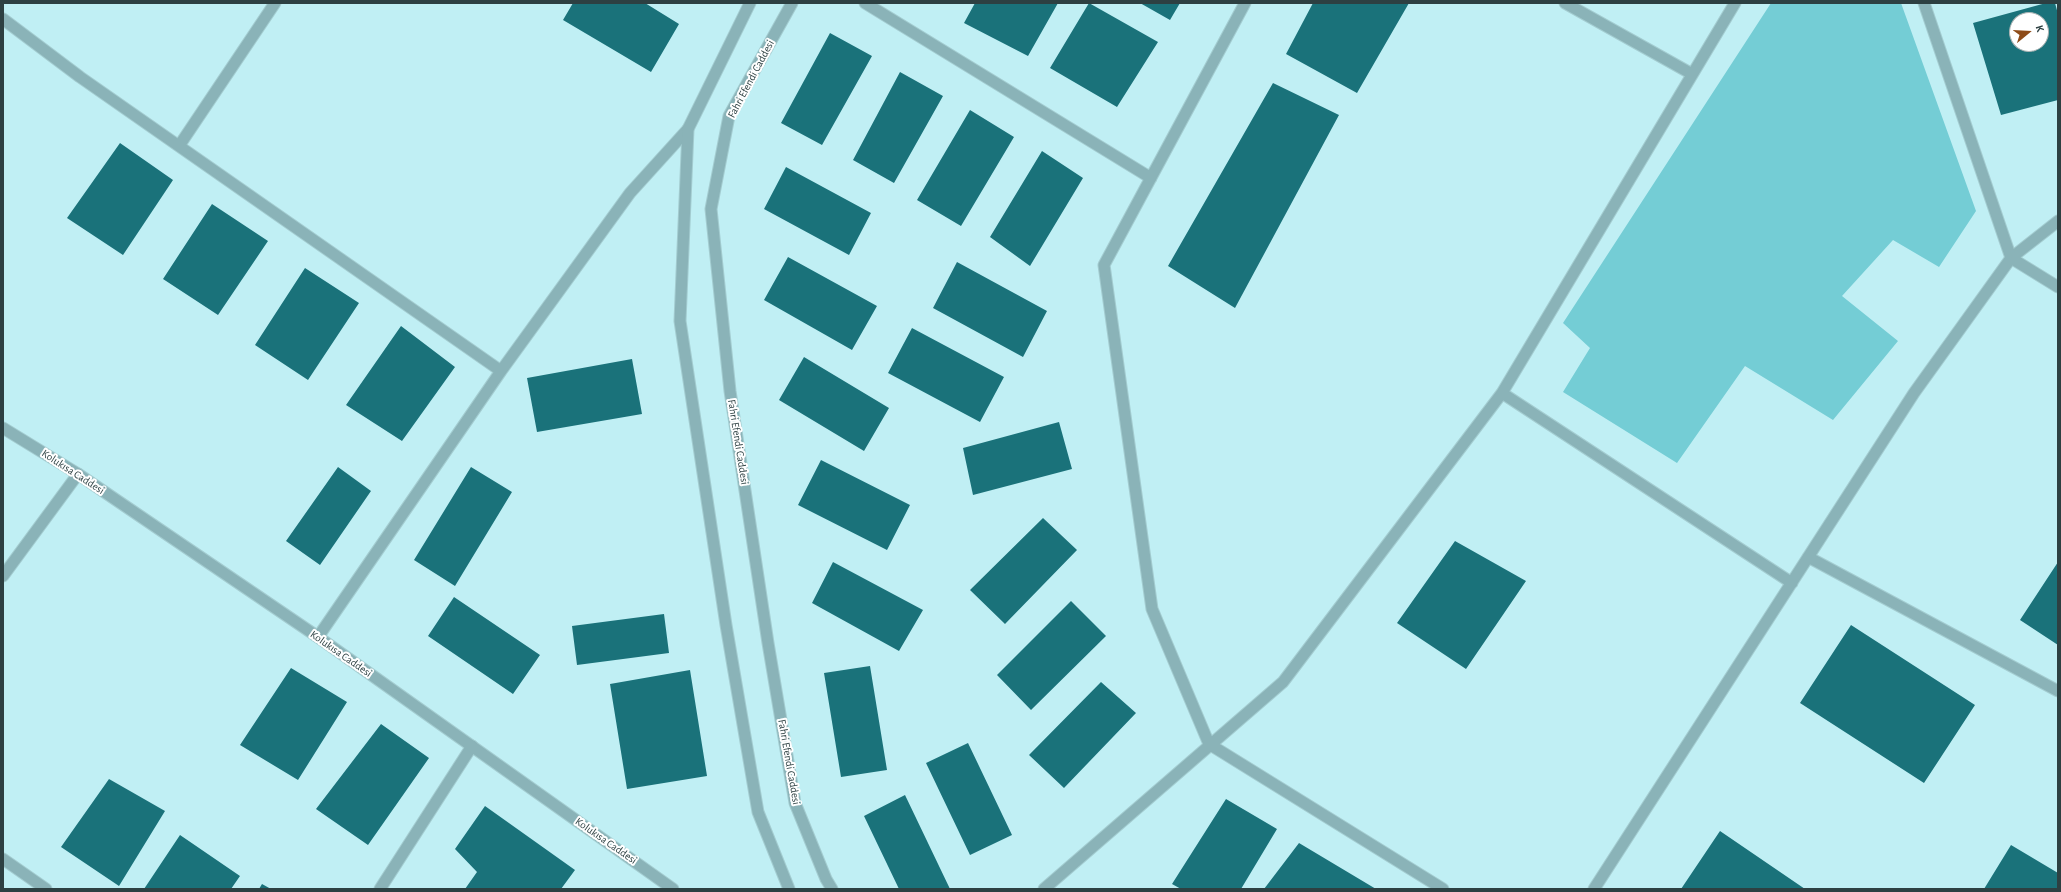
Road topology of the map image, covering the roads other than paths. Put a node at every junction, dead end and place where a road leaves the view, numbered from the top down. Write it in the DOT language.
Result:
graph roads {
  1 [pos="275,3"];
  2 [pos="750,3"];
  3 [pos="792,3"];
  4 [pos="865,3"];
  5 [pos="1245,3"];
  6 [pos="1565,3"];
  7 [pos="1735,3"];
  8 [pos="1924,3"];
  9 [pos="3,19"];
  10 [pos="1692,74"];
  11 [pos="688,129"];
  12 [pos="179,146"];
  13 [pos="1151,178"];
  14 [pos="2058,221"];
  15 [pos="2010,258"];
  16 [pos="2058,287"];
  17 [pos="501,371"];
  18 [pos="1502,393"];
  19 [pos="3,428"];
  20 [pos="78,474"];
  21 [pos="1808,557"];
  22 [pos="3,576"];
  23 [pos="1792,583"];
  24 [pos="318,637"];
  25 [pos="2058,691"];
  26 [pos="1209,744"];
  27 [pos="472,746"];
  28 [pos="3,859"];
  29 [pos="46,889"];
  30 [pos="380,889"];
  31 [pos="673,889"];
  32 [pos="789,889"];
  33 [pos="832,889"];
  34 [pos="1044,889"];
  35 [pos="1443,889"];
  36 [pos="1594,889"];
  1 -- 12 [label="street"];
  2 -- 11 [label="street"];
  3 -- 33 [label="street, Fahri Efendi Caddesi"];
  4 -- 13 [label="street"];
  5 -- 13 [label="street"];
  6 -- 10 [label="street"];
  7 -- 10 [label="street"];
  8 -- 15 [label="street"];
  9 -- 12 [label="street"];
  10 -- 18 [label="street"];
  11 -- 17 [label="street"];
  11 -- 32 [label="street"];
  12 -- 17 [label="street"];
  13 -- 26 [label="street"];
  14 -- 15 [label="street"];
  15 -- 16 [label="street"];
  15 -- 21 [label="street"];
  17 -- 24 [label="street"];
  18 -- 23 [label="street"];
  18 -- 26 [label="street"];
  19 -- 20 [label="street, Kolukısa Caddesi"];
  20 -- 22 [label="street"];
  20 -- 24 [label="street, Kolukısa Caddesi"];
  21 -- 23 [label="street"];
  21 -- 25 [label="street"];
  23 -- 36 [label="street"];
  24 -- 27 [label="street, Kolukısa Caddesi"];
  26 -- 34 [label="street"];
  26 -- 35 [label="street"];
  27 -- 30 [label="street"];
  27 -- 31 [label="street, Kolukısa Caddesi"];
  28 -- 29 [label="street"];
}
